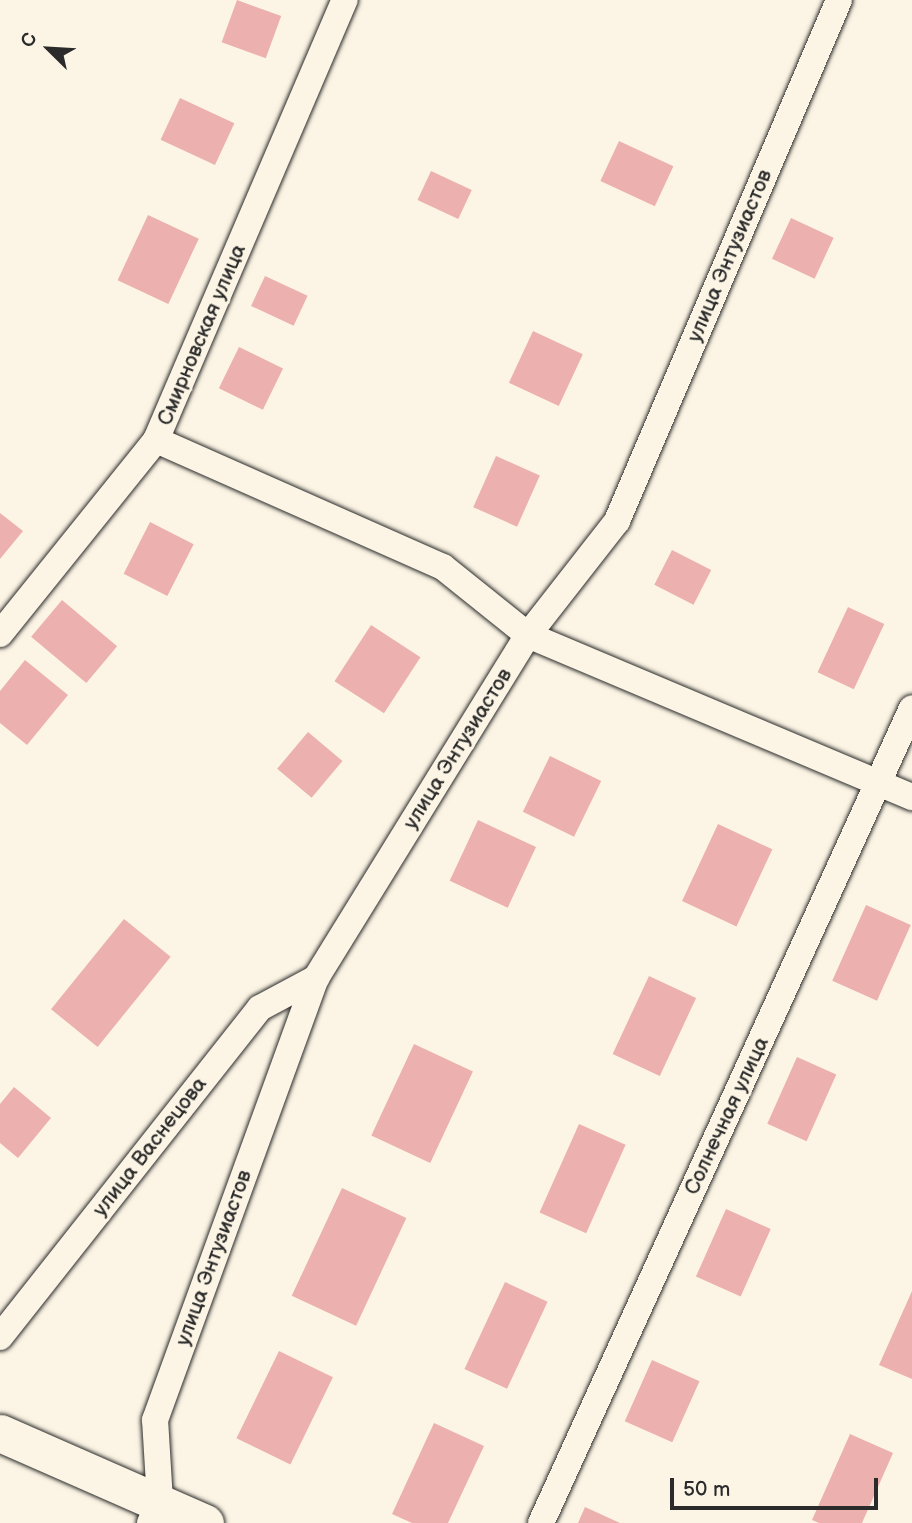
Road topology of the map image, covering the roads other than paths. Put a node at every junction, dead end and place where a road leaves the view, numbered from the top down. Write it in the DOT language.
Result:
graph roads {
  1 [pos="345,0"];
  2 [pos="839,0"];
  3 [pos="156,440"];
  4 [pos="0,635"];
  5 [pos="528,635"];
  6 [pos="912,708"];
  7 [pos="880,783"];
  8 [pos="912,797"];
  9 [pos="316,978"];
  10 [pos="0,1337"];
  11 [pos="0,1433"];
  12 [pos="155,1512"];
  13 [pos="205,1523"];
  14 [pos="541,1523"];
  1 -- 3 [label="street, Смирновская улица"];
  2 -- 5 [label="street, улица Энтузиастов"];
  3 -- 4 [label="street, Смирновская улица"];
  3 -- 5 [label="street"];
  5 -- 7 [label="street"];
  5 -- 9 [label="street, улица Энтузиастов"];
  6 -- 7 [label="street, Солнечная улица"];
  7 -- 8 [label="street"];
  7 -- 14 [label="street, Солнечная улица"];
  9 -- 10 [label="street, улица Васнецова"];
  9 -- 12 [label="street, улица Энтузиастов"];
  11 -- 12 [label="street"];
  12 -- 13 [label="street"];
}
